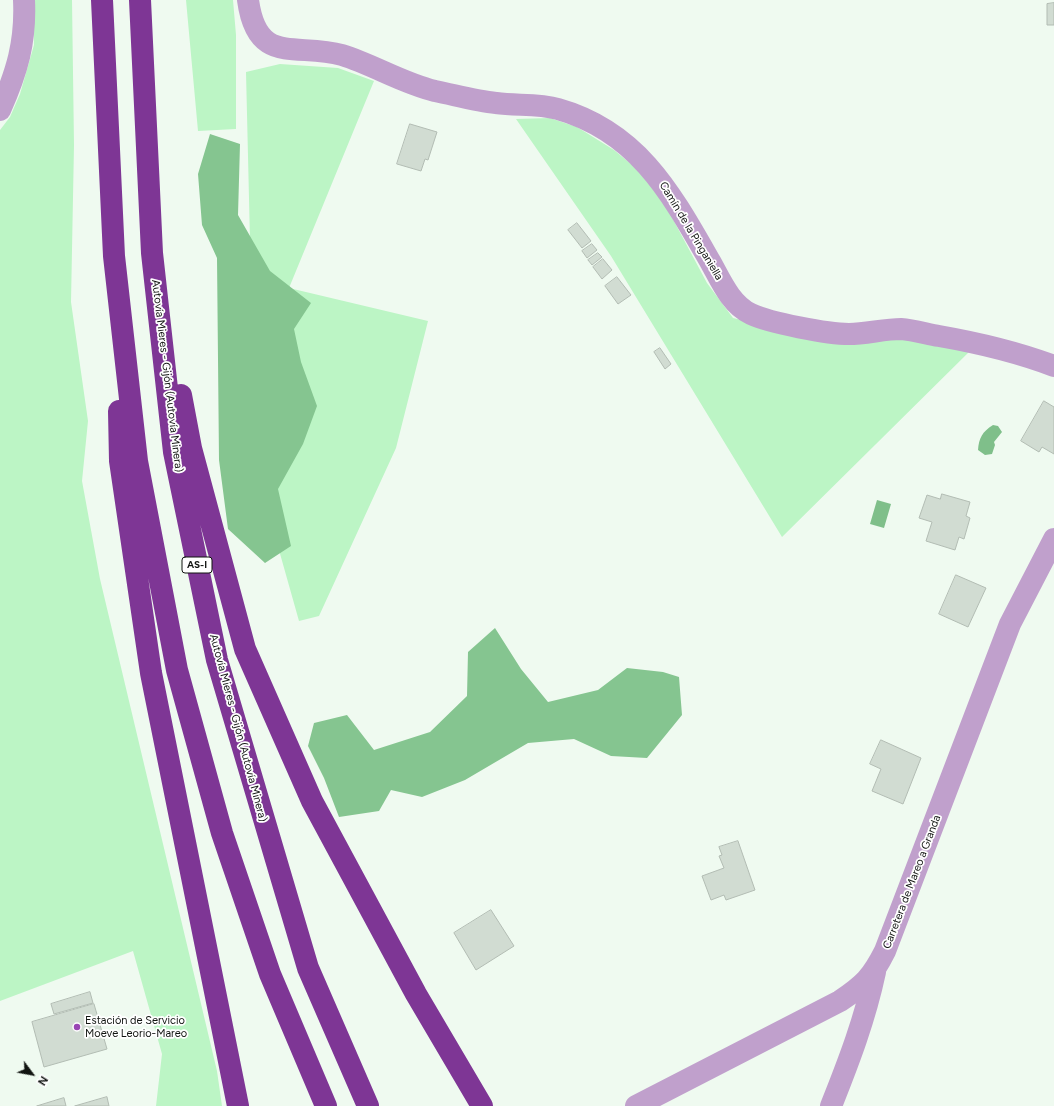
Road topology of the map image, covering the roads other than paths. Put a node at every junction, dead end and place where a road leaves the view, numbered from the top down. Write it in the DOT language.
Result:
graph roads {
  1 [pos="24,0"];
  2 [pos="102,0"];
  3 [pos="140,0"];
  4 [pos="248,0"];
  5 [pos="0,110"];
  6 [pos="152,253"];
  7 [pos="114,256"];
  8 [pos="1054,366"];
  9 [pos="1054,539"];
  10 [pos="856,995"];
  11 [pos="853,1052"];
  12 [pos="238,1106"];
  13 [pos="326,1106"];
  14 [pos="368,1106"];
  15 [pos="482,1106"];
  16 [pos="636,1106"];
  17 [pos="831,1106"];
  1 -- 5 [label="street"];
  2 -- 7 [label="highway"];
  3 -- 6 [label="highway, Autovía Mieres - Gijón (Autovía Minera) / AS-I"];
  4 -- 8 [label="street, Camín de la Pinganiella"];
  6 -- 14 [label="highway, Autovía Mieres - Gijón (Autovía Minera) / AS-I"];
  6 -- 15 [label="highway"];
  7 -- 12 [label="highway"];
  7 -- 13 [label="highway"];
  9 -- 10 [label="street, Carretera de Mareo a Granda"];
  10 -- 11 [label="street, Carretera de Mareo a Granda"];
  10 -- 11 [label="street"];
  10 -- 16 [label="street"];
  11 -- 17 [label="street, Carretera de Mareo a Granda"];
}
